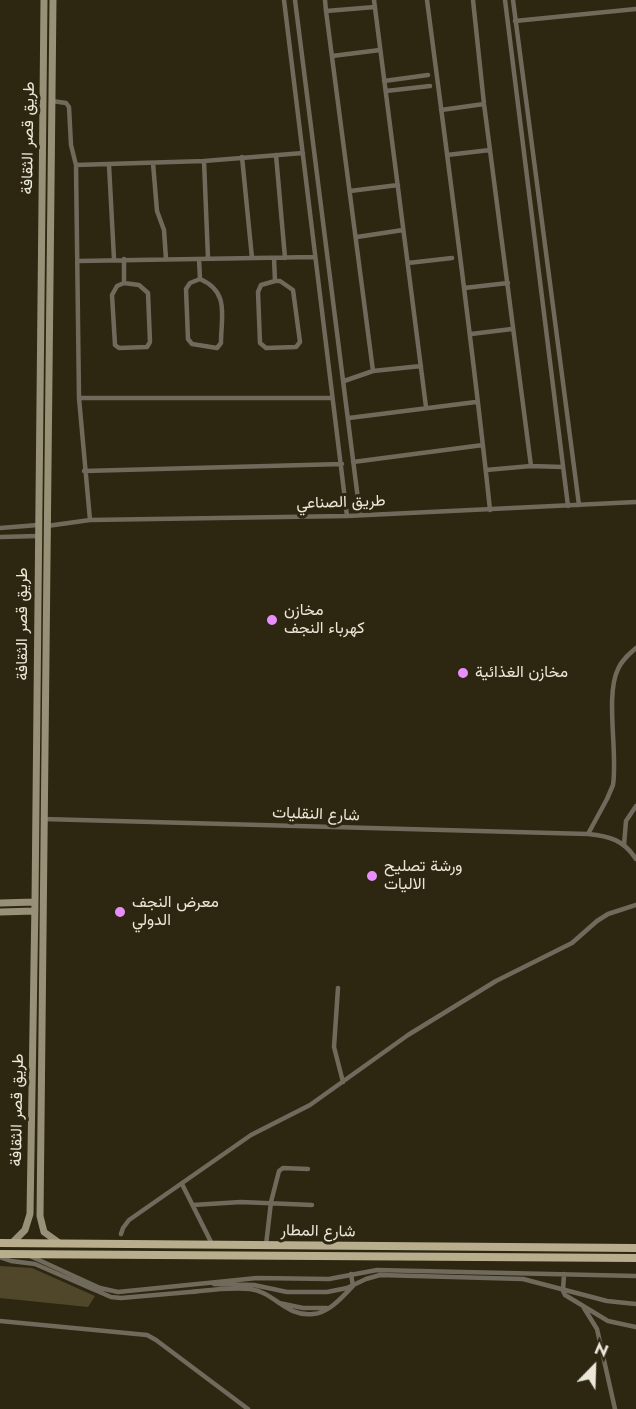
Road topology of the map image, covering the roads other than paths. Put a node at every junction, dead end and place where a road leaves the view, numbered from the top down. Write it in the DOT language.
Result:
graph roads {
  1 [pos="44,0"];
  2 [pos="53,0"];
  3 [pos="284,0"];
  4 [pos="296,0"];
  5 [pos="325,0"];
  6 [pos="374,0"];
  7 [pos="427,0"];
  8 [pos="473,0"];
  9 [pos="505,0"];
  10 [pos="513,0"];
  11 [pos="375,7"];
  12 [pos="636,9"];
  13 [pos="326,10"];
  14 [pos="515,21"];
  15 [pos="380,50"];
  16 [pos="333,56"];
  17 [pos="291,58"];
  18 [pos="303,58"];
  19 [pos="304,71"];
  20 [pos="293,72"];
  21 [pos="428,75"];
  22 [pos="384,81"];
  23 [pos="430,86"];
  24 [pos="386,91"];
  25 [pos="52,101"];
  26 [pos="484,104"];
  27 [pos="441,110"];
  28 [pos="490,150"];
  29 [pos="303,153"];
  30 [pos="276,155"];
  31 [pos="447,155"];
  32 [pos="242,157"];
  33 [pos="204,161"];
  34 [pos="153,163"];
  35 [pos="76,165"];
  36 [pos="109,165"];
  37 [pos="398,185"];
  38 [pos="350,191"];
  39 [pos="403,230"];
  40 [pos="357,237"];
  41 [pos="315,257"];
  42 [pos="199,258"];
  43 [pos="208,258"];
  44 [pos="252,258"];
  45 [pos="273,258"];
  46 [pos="285,258"];
  47 [pos="452,258"];
  48 [pos="537,258"];
  49 [pos="547,258"];
  50 [pos="114,259"];
  51 [pos="124,259"];
  52 [pos="166,259"];
  53 [pos="78,261"];
  54 [pos="408,263"];
  55 [pos="200,279"];
  56 [pos="275,281"];
  57 [pos="124,283"];
  58 [pos="508,283"];
  59 [pos="464,288"];
  60 [pos="512,329"];
  61 [pos="471,334"];
  62 [pos="421,366"];
  63 [pos="373,371"];
  64 [pos="344,381"];
  65 [pos="564,387"];
  66 [pos="554,389"];
  67 [pos="79,398"];
  68 [pos="332,398"];
  69 [pos="477,402"];
  70 [pos="426,407"];
  71 [pos="349,418"];
  72 [pos="483,445"];
  73 [pos="353,462"];
  74 [pos="342,464"];
  75 [pos="531,466"];
  76 [pos="564,467"];
  77 [pos="486,470"];
  78 [pos="84,471"];
  79 [pos="636,502"];
  80 [pos="579,505"];
  81 [pos="38,506"];
  82 [pos="568,506"];
  83 [pos="48,507"];
  84 [pos="490,510"];
  85 [pos="360,515"];
  86 [pos="347,516"];
  87 [pos="90,520"];
  88 [pos="38,525"];
  89 [pos="47,526"];
  90 [pos="0,528"];
  91 [pos="38,536"];
  92 [pos="0,537"];
  93 [pos="46,611"];
  94 [pos="37,612"];
  95 [pos="636,648"];
  96 [pos="636,806"];
  97 [pos="43,819"];
  98 [pos="588,834"];
  99 [pos="624,845"];
  100 [pos="636,859"];
  101 [pos="35,902"];
  102 [pos="0,903"];
  103 [pos="636,905"];
  104 [pos="35,911"];
  105 [pos="0,912"];
  106 [pos="338,988"];
  107 [pos="343,1082"];
  108 [pos="308,1169"];
  109 [pos="182,1184"];
  110 [pos="271,1202"];
  111 [pos="193,1205"];
  112 [pos="312,1205"];
  113 [pos="121,1234"];
  114 [pos="57,1242"];
  115 [pos="0,1243"];
  116 [pos="12,1243"];
  117 [pos="198,1244"];
  118 [pos="212,1244"];
  119 [pos="221,1244"];
  120 [pos="266,1245"];
  121 [pos="636,1248"];
  122 [pos="27,1255"];
  123 [pos="0,1256"];
  124 [pos="199,1256"];
  125 [pos="221,1256"];
  126 [pos="636,1258"];
  127 [pos="351,1274"];
  128 [pos="564,1274"];
  129 [pos="636,1276"];
  130 [pos="271,1280"];
  131 [pos="212,1284"];
  132 [pos="353,1286"];
  133 [pos="270,1288"];
  134 [pos="563,1289"];
  135 [pos="636,1304"];
  136 [pos="584,1308"];
  137 [pos="0,1321"];
  138 [pos="636,1327"];
  139 [pos="248,1409"];
  140 [pos="615,1409"];
  1 -- 81 [label="street, طريق قصر الثقافة"];
  2 -- 25 [label="street, طريق قصر الثقافة"];
  3 -- 17 [label="street"];
  4 -- 18 [label="street"];
  5 -- 13 [label="street"];
  6 -- 11 [label="street"];
  7 -- 27 [label="street"];
  8 -- 26 [label="street"];
  9 -- 48 [label="street"];
  10 -- 14 [label="street"];
  11 -- 13 [label="street"];
  11 -- 15 [label="street"];
  12 -- 14 [label="street"];
  13 -- 16 [label="street"];
  14 -- 49 [label="street"];
  15 -- 16 [label="street"];
  15 -- 22 [label="street"];
  16 -- 38 [label="street"];
  17 -- 18 [label="street"];
  17 -- 20 [label="street"];
  18 -- 19 [label="street"];
  19 -- 20 [label="street"];
  19 -- 64 [label="street"];
  20 -- 29 [label="street"];
  21 -- 22 [label="street"];
  22 -- 24 [label="street"];
  23 -- 24 [label="street"];
  24 -- 37 [label="street"];
  25 -- 35 [label="street"];
  25 -- 83 [label="street, طريق قصر الثقافة"];
  26 -- 27 [label="street"];
  26 -- 28 [label="street"];
  27 -- 31 [label="street"];
  28 -- 31 [label="street"];
  28 -- 58 [label="street"];
  29 -- 30 [label="street"];
  29 -- 41 [label="street"];
  30 -- 32 [label="street"];
  30 -- 46 [label="street"];
  31 -- 59 [label="street"];
  32 -- 33 [label="street"];
  32 -- 44 [label="street"];
  33 -- 34 [label="street"];
  33 -- 43 [label="street"];
  34 -- 36 [label="street"];
  34 -- 52 [label="street"];
  35 -- 36 [label="street"];
  35 -- 53 [label="street"];
  36 -- 50 [label="street"];
  37 -- 38 [label="street"];
  37 -- 39 [label="street"];
  38 -- 40 [label="street"];
  39 -- 40 [label="street"];
  39 -- 54 [label="street"];
  40 -- 63 [label="street"];
  41 -- 46 [label="street"];
  41 -- 68 [label="street"];
  42 -- 43 [label="street"];
  42 -- 52 [label="street"];
  42 -- 55 [label="street"];
  43 -- 44 [label="street"];
  44 -- 45 [label="street"];
  45 -- 46 [label="street"];
  45 -- 56 [label="street"];
  47 -- 54 [label="street"];
  48 -- 49 [label="street"];
  48 -- 66 [label="street"];
  49 -- 65 [label="street"];
  50 -- 51 [label="street"];
  50 -- 53 [label="street"];
  51 -- 52 [label="street"];
  51 -- 57 [label="street"];
  53 -- 67 [label="street"];
  54 -- 62 [label="street"];
  55 -- 55 [label="street"];
  56 -- 56 [label="street"];
  57 -- 57 [label="street"];
  58 -- 59 [label="street"];
  58 -- 60 [label="street"];
  59 -- 61 [label="street"];
  60 -- 61 [label="street"];
  60 -- 75 [label="street"];
  61 -- 69 [label="street"];
  62 -- 63 [label="street"];
  62 -- 70 [label="street"];
  63 -- 64 [label="street"];
  64 -- 71 [label="street"];
  65 -- 66 [label="street"];
  65 -- 80 [label="street"];
  66 -- 76 [label="street"];
  67 -- 68 [label="street"];
  67 -- 78 [label="street"];
  68 -- 74 [label="street"];
  69 -- 70 [label="street"];
  69 -- 72 [label="street"];
  70 -- 71 [label="street"];
  71 -- 73 [label="street"];
  72 -- 73 [label="street"];
  72 -- 77 [label="street"];
  73 -- 85 [label="street"];
  74 -- 78 [label="street"];
  74 -- 86 [label="street"];
  75 -- 76 [label="street"];
  75 -- 77 [label="street"];
  76 -- 82 [label="street"];
  77 -- 84 [label="street"];
  78 -- 87 [label="street"];
  79 -- 80 [label="street, طريق الصناعي"];
  80 -- 82 [label="street, طريق الصناعي"];
  81 -- 83 [label="street"];
  81 -- 88 [label="street, طريق قصر الثقافة"];
  82 -- 84 [label="street, طريق الصناعي"];
  83 -- 89 [label="street, طريق قصر الثقافة"];
  84 -- 85 [label="street, طريق الصناعي"];
  85 -- 86 [label="street, طريق الصناعي"];
  86 -- 87 [label="street, طريق الصناعي"];
  87 -- 89 [label="street, طريق الصناعي"];
  88 -- 90 [label="street"];
  88 -- 91 [label="street, طريق قصر الثقافة"];
  89 -- 93 [label="street, طريق قصر الثقافة"];
  91 -- 92 [label="street"];
  91 -- 94 [label="street, طريق قصر الثقافة"];
  93 -- 94 [label="street"];
  93 -- 97 [label="street, طريق قصر الثقافة"];
  94 -- 101 [label="street, طريق قصر الثقافة"];
  95 -- 98 [label="street"];
  96 -- 99 [label="street"];
  97 -- 98 [label="street, شارع النقليات"];
  97 -- 114 [label="street, طريق قصر الثقافة"];
  98 -- 99 [label="street, شارع النقليات"];
  99 -- 100 [label="street"];
  101 -- 102 [label="street"];
  101 -- 104 [label="street, طريق قصر الثقافة"];
  103 -- 107 [label="street"];
  104 -- 105 [label="street"];
  104 -- 116 [label="street, طريق قصر الثقافة"];
  106 -- 107 [label="street"];
  107 -- 109 [label="street"];
  108 -- 110 [label="street"];
  109 -- 111 [label="street"];
  109 -- 113 [label="street"];
  110 -- 111 [label="street"];
  110 -- 112 [label="street"];
  110 -- 120 [label="street"];
  111 -- 118 [label="street"];
  114 -- 116 [label="main road, شارع المطار"];
  114 -- 117 [label="main road, شارع المطار"];
  115 -- 116 [label="main road, شارع المطار"];
  117 -- 118 [label="main road, شارع المطار"];
  117 -- 124 [label="main road"];
  118 -- 119 [label="main road, شارع المطار"];
  119 -- 120 [label="main road, شارع المطار"];
  119 -- 125 [label="main road"];
  120 -- 121 [label="main road, شارع المطار"];
  122 -- 123 [label="main road, شارع المطار"];
  122 -- 124 [label="main road, شارع المطار"];
  122 -- 131 [label="street"];
  123 -- 132 [label="street"];
  124 -- 125 [label="main road, شارع المطار"];
  125 -- 126 [label="main road, شارع المطار"];
  127 -- 128 [label="street"];
  127 -- 130 [label="street"];
  127 -- 132 [label="street"];
  128 -- 129 [label="street"];
  128 -- 134 [label="street"];
  130 -- 131 [label="street"];
  130 -- 133 [label="street"];
  131 -- 133 [label="street"];
  132 -- 133 [label="street"];
  132 -- 134 [label="street"];
  134 -- 135 [label="street"];
  134 -- 136 [label="street"];
  136 -- 138 [label="street"];
  136 -- 140 [label="street"];
  137 -- 139 [label="street"];
}
